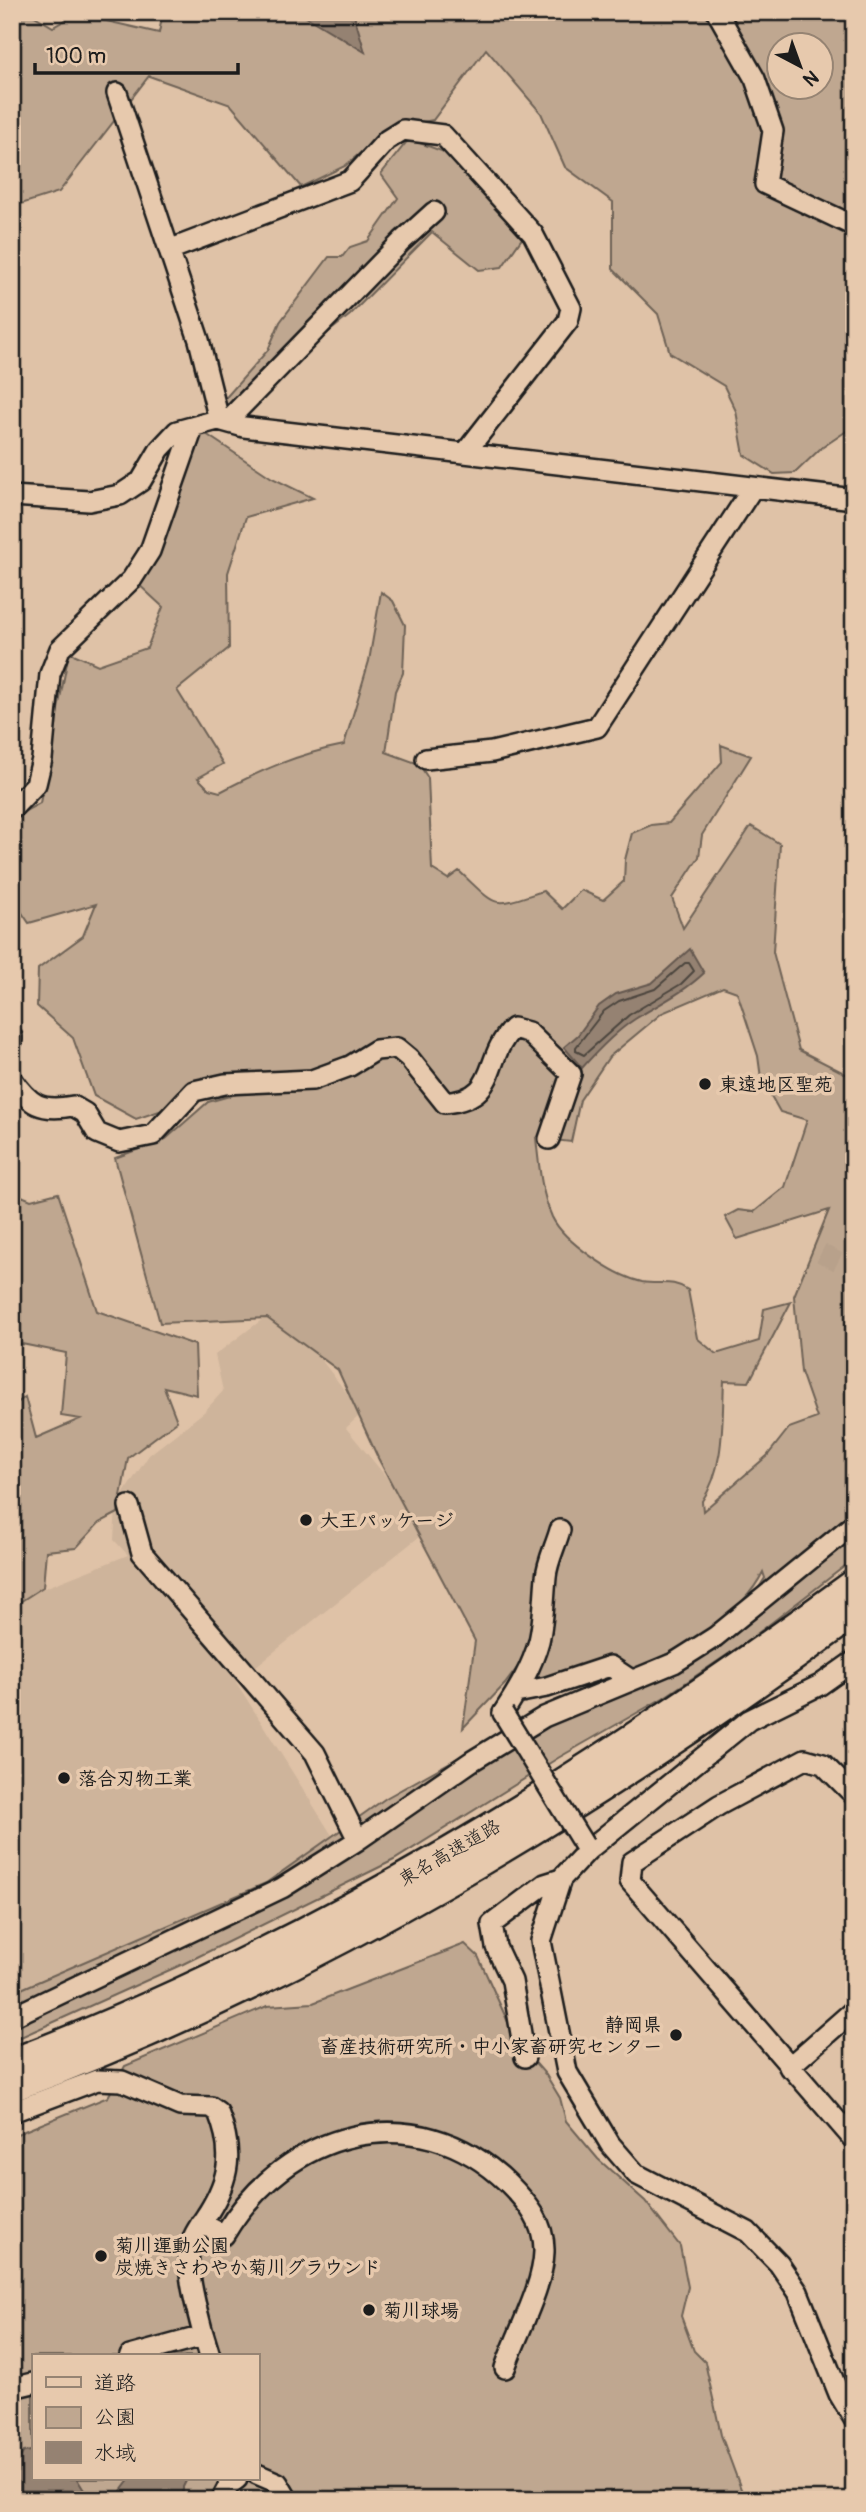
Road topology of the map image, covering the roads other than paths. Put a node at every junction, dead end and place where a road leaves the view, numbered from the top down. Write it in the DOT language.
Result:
graph roads {
  1 [pos="717,12"];
  2 [pos="117,93"];
  3 [pos="434,212"];
  4 [pos="854,226"];
  5 [pos="169,250"];
  6 [pos="219,420"];
  7 [pos="193,428"];
  8 [pos="465,453"];
  9 [pos="752,489"];
  10 [pos="12,496"];
  11 [pos="854,499"];
  12 [pos="426,759"];
  13 [pos="12,808"];
  14 [pos="12,1079"];
  15 [pos="549,1139"];
  16 [pos="129,1506"];
  17 [pos="854,1524"];
  18 [pos="560,1530"];
  19 [pos="854,1584"];
  20 [pos="854,1613"];
  21 [pos="854,1661"];
  22 [pos="631,1680"];
  23 [pos="516,1693"];
  24 [pos="854,1795"];
  25 [pos="358,1840"];
  26 [pos="587,1847"];
  27 [pos="561,1879"];
  28 [pos="854,2010"];
  29 [pos="12,2017"];
  30 [pos="526,2057"];
  31 [pos="12,2063"];
  32 [pos="789,2067"];
  33 [pos="12,2087"];
  34 [pos="12,2112"];
  35 [pos="854,2140"];
  36 [pos="201,2223"];
  37 [pos="203,2336"];
  38 [pos="137,2354"];
  39 [pos="209,2354"];
  40 [pos="505,2368"];
  41 [pos="32,2383"];
  42 [pos="12,2389"];
  43 [pos="854,2418"];
  44 [pos="259,2475"];
  45 [pos="236,2480"];
  46 [pos="221,2500"];
  47 [pos="288,2500"];
  1 -- 4 [label="street"];
  2 -- 5 [label="street"];
  3 -- 6 [label="street"];
  5 -- 6 [label="street"];
  5 -- 8 [label="street"];
  6 -- 7 [label="street"];
  6 -- 8 [label="street"];
  7 -- 10 [label="street"];
  7 -- 13 [label="street"];
  8 -- 9 [label="street"];
  9 -- 11 [label="street"];
  9 -- 12 [label="street"];
  14 -- 15 [label="street"];
  16 -- 25 [label="street"];
  17 -- 22 [label="street"];
  18 -- 23 [label="street"];
  19 -- 31 [label="highway, 東名高速道路"];
  20 -- 33 [label="highway, 東名高速道路"];
  21 -- 26 [label="street"];
  22 -- 23 [label="street"];
  22 -- 25 [label="street"];
  23 -- 26 [label="street, bridge"];
  24 -- 32 [label="street"];
  25 -- 29 [label="street"];
  26 -- 27 [label="street"];
  27 -- 30 [label="street"];
  27 -- 43 [label="street"];
  28 -- 32 [label="street"];
  32 -- 35 [label="street"];
  34 -- 36 [label="street"];
  36 -- 37 [label="street"];
  36 -- 40 [label="street"];
  37 -- 38 [label="street"];
  37 -- 39 [label="street"];
  41 -- 42 [label="street"];
  44 -- 47 [label="street"];
  45 -- 46 [label="street"];
}
